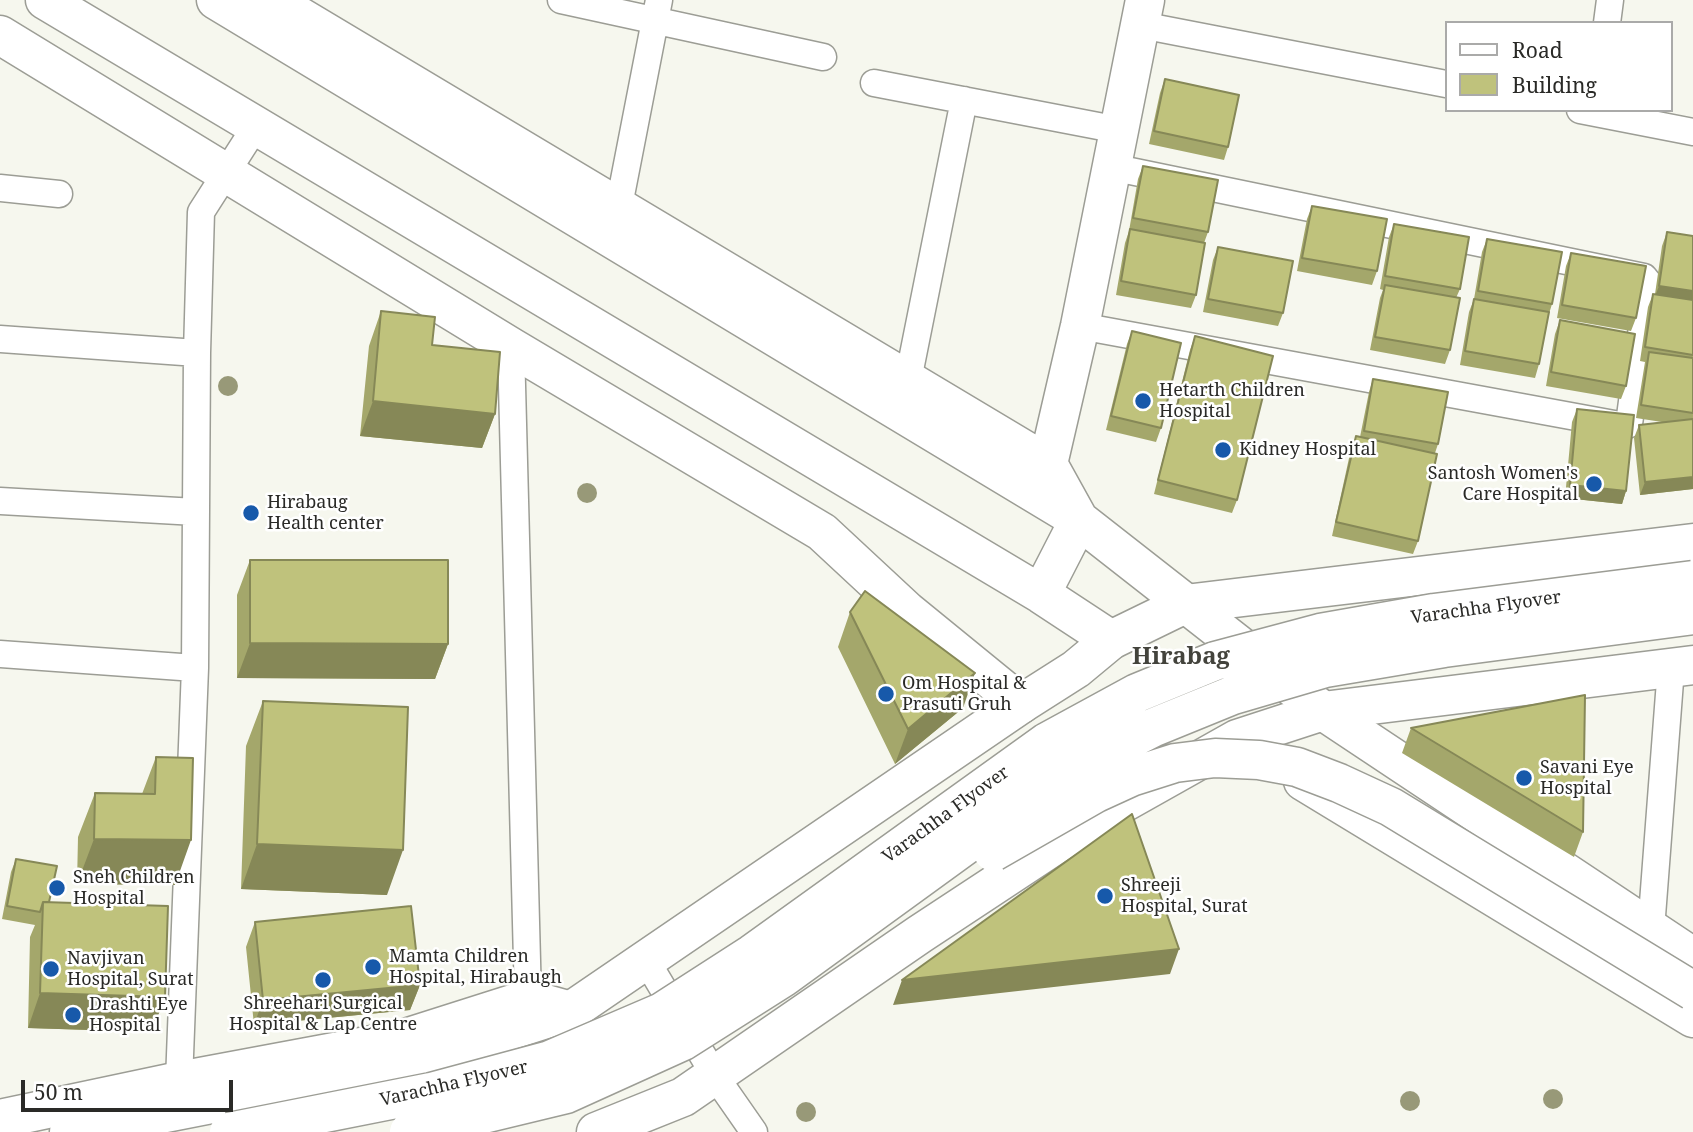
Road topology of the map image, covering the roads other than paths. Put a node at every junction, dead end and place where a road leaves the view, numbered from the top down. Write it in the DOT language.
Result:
graph roads {
  1 [pos="44,0"];
  2 [pos="216,0"];
  3 [pos="561,0"];
  4 [pos="1610,0"];
  5 [pos="293,6"];
  6 [pos="657,10"];
  7 [pos="1143,13"];
  8 [pos="1607,21"];
  9 [pos="0,36"];
  10 [pos="823,57"];
  11 [pos="874,83"];
  12 [pos="1444,84"];
  13 [pos="964,100"];
  14 [pos="1595,112"];
  15 [pos="256,126"];
  16 [pos="1119,130"];
  17 [pos="1693,131"];
  18 [pos="1111,167"];
  19 [pos="226,173"];
  20 [pos="0,188"];
  21 [pos="59,194"];
  22 [pos="615,223"];
  23 [pos="1080,326"];
  24 [pos="0,339"];
  25 [pos="511,347"];
  26 [pos="198,353"];
  27 [pos="908,380"];
  28 [pos="1048,464"];
  29 [pos="0,501"];
  30 [pos="196,512"];
  31 [pos="1079,520"];
  32 [pos="1693,543"];
  33 [pos="1693,580"];
  34 [pos="1041,594"];
  35 [pos="1185,604"];
  36 [pos="1693,615"];
  37 [pos="1111,640"];
  38 [pos="0,654"];
  39 [pos="1682,667"];
  40 [pos="195,668"];
  41 [pos="1021,704"];
  42 [pos="1324,711"];
  43 [pos="1237,739"];
  44 [pos="1651,929"];
  45 [pos="1693,957"];
  46 [pos="646,960"];
  47 [pos="784,977"];
  48 [pos="1693,990"];
  49 [pos="528,999"];
  50 [pos="571,1011"];
  51 [pos="1693,1017"];
  52 [pos="715,1076"];
  53 [pos="179,1081"];
  54 [pos="0,1119"];
  55 [pos="69,1132"];
  56 [pos="229,1132"];
  57 [pos="408,1132"];
  58 [pos="596,1132"];
  59 [pos="754,1132"];
  1 -- 15 [label="main road"];
  2 -- 22 [label="main road"];
  3 -- 6 [label="street"];
  4 -- 8 [label="street"];
  5 -- 22 [label="main road"];
  6 -- 10 [label="street"];
  6 -- 22 [label="street"];
  7 -- 12 [label="street"];
  7 -- 16 [label="main road"];
  9 -- 19 [label="main road"];
  11 -- 13 [label="street"];
  13 -- 16 [label="street"];
  13 -- 27 [label="street"];
  14 -- 17 [label="street"];
  15 -- 19 [label="street"];
  15 -- 34 [label="main road"];
  16 -- 18 [label="main road"];
  18 -- 23 [label="main road"];
  18 -- 23 [label="street"];
  19 -- 25 [label="main road"];
  19 -- 26 [label="street"];
  20 -- 21 [label="street"];
  22 -- 27 [label="main road"];
  22 -- 31 [label="main road"];
  23 -- 28 [label="main road"];
  24 -- 26 [label="street"];
  25 -- 41 [label="main road"];
  25 -- 49 [label="street"];
  26 -- 30 [label="street"];
  27 -- 28 [label="main road"];
  28 -- 31 [label="main road"];
  29 -- 30 [label="street"];
  30 -- 40 [label="street"];
  31 -- 34 [label="main road"];
  31 -- 35 [label="main road"];
  32 -- 35 [label="main road"];
  33 -- 56 [label="main road, Varachha Flyover, bridge"];
  34 -- 37 [label="main road"];
  35 -- 37 [label="main road"];
  35 -- 42 [label="main road"];
  36 -- 47 [label="main road, Varachha Flyover, bridge"];
  37 -- 41 [label="main road"];
  38 -- 40 [label="street"];
  39 -- 42 [label="main road"];
  39 -- 44 [label="street"];
  40 -- 53 [label="street"];
  41 -- 46 [label="main road"];
  42 -- 43 [label="main road"];
  42 -- 44 [label="main road"];
  43 -- 51 [label="main road"];
  43 -- 52 [label="main road"];
  44 -- 45 [label="main road"];
  46 -- 50 [label="main road"];
  46 -- 52 [label="street"];
  47 -- 48 [label="main road, bridge"];
  47 -- 57 [label="main road, Varachha Flyover, bridge"];
  49 -- 50 [label="main road"];
  49 -- 53 [label="main road"];
  50 -- 55 [label="main road"];
  52 -- 58 [label="main road"];
  52 -- 59 [label="street"];
  53 -- 54 [label="main road"];
}
